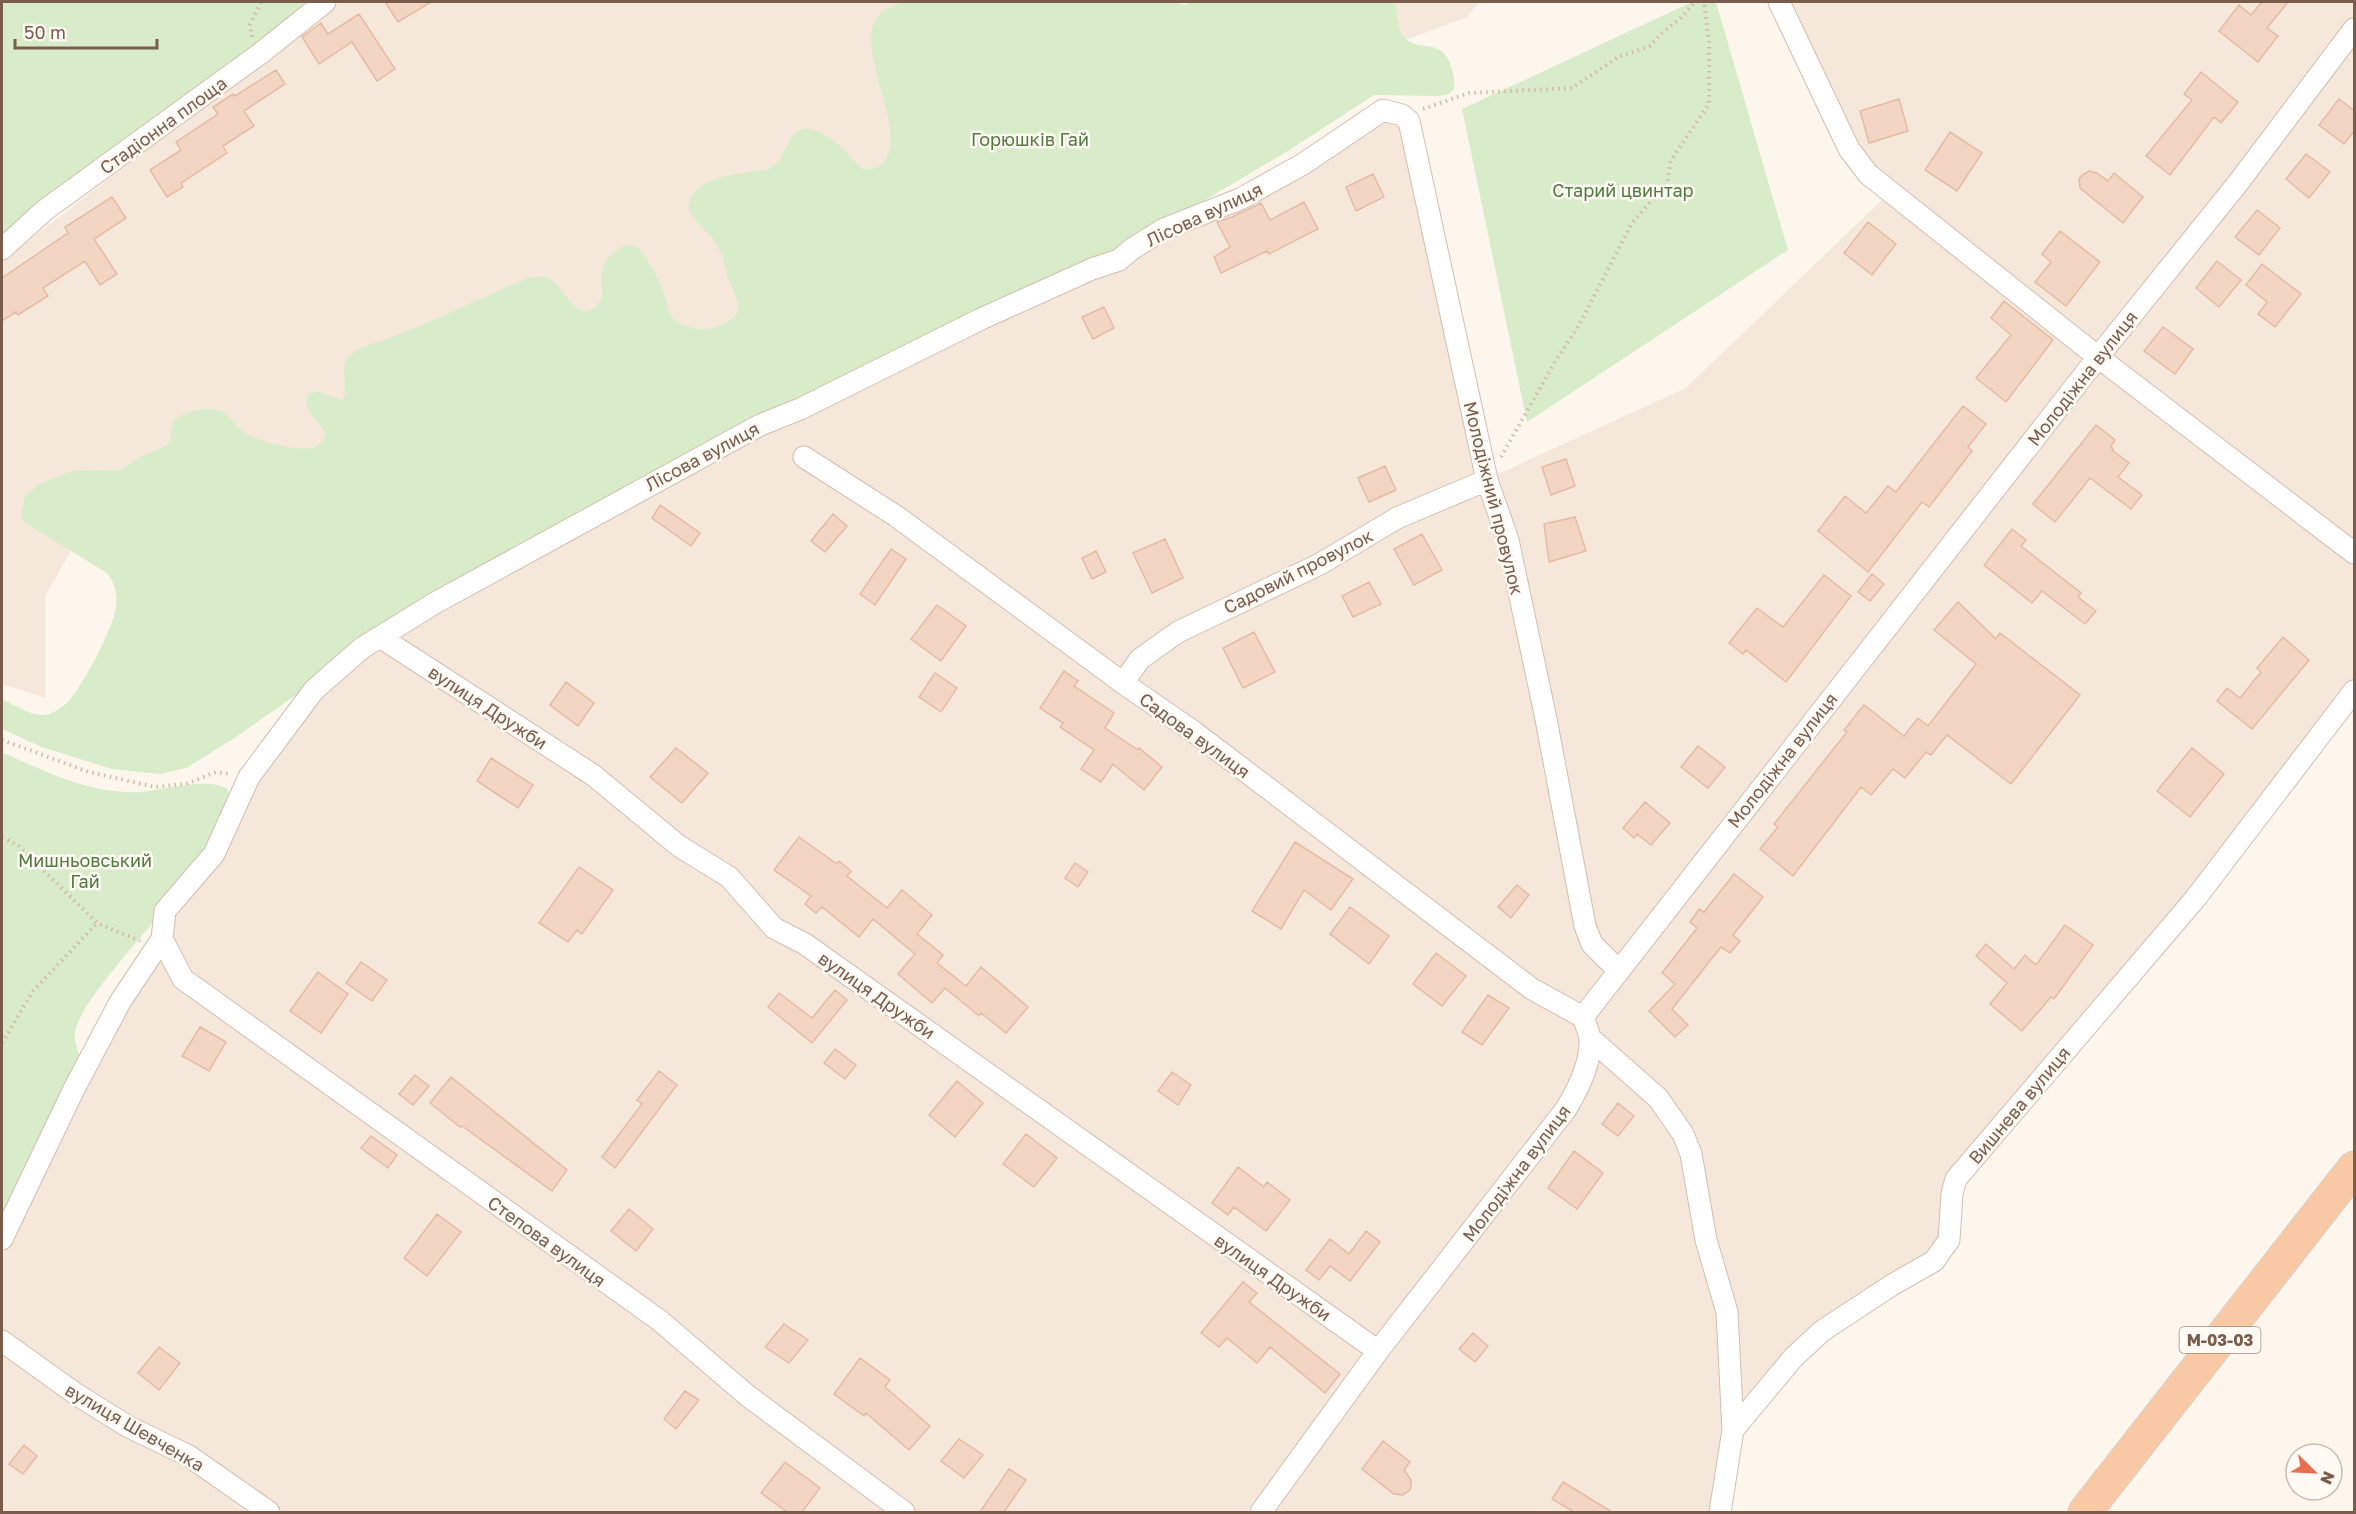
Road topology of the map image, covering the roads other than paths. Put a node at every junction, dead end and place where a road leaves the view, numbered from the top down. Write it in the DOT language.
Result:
graph roads {
  1 [pos="325,2"];
  2 [pos="1779,2"];
  3 [pos="2355,29"];
  4 [pos="1406,118"];
  5 [pos="2,249"];
  6 [pos="2098,357"];
  7 [pos="804,457"];
  8 [pos="1487,480"];
  9 [pos="2355,554"];
  10 [pos="380,637"];
  11 [pos="1123,683"];
  12 [pos="2355,691"];
  13 [pos="162,939"];
  14 [pos="1618,970"];
  15 [pos="1583,1017"];
  16 [pos="1591,1039"];
  17 [pos="2355,1168"];
  18 [pos="2,1239"];
  19 [pos="2,1341"];
  20 [pos="1378,1351"];
  21 [pos="1733,1430"];
  22 [pos="269,1512"];
  23 [pos="904,1512"];
  24 [pos="1261,1512"];
  25 [pos="1720,1512"];
  26 [pos="2085,1512"];
  1 -- 5 [label="street, Стадіонна площа"];
  2 -- 6 [label="street"];
  3 -- 6 [label="street, Молодіжна вулиця"];
  4 -- 8 [label="street, Молодіжний провулок"];
  4 -- 10 [label="street, Лісова вулиця"];
  6 -- 9 [label="street"];
  6 -- 14 [label="street, Молодіжна вулиця"];
  7 -- 11 [label="street, Садова вулиця"];
  8 -- 11 [label="street, Садовий провулок"];
  8 -- 14 [label="street, Молодіжний провулок"];
  10 -- 13 [label="street, Лісова вулиця"];
  10 -- 20 [label="street, вулиця Дружби"];
  11 -- 15 [label="street, Садова вулиця"];
  12 -- 21 [label="street, Вишнева вулиця"];
  13 -- 18 [label="street"];
  13 -- 23 [label="street, Степова вулиця"];
  14 -- 15 [label="street, Молодіжна вулиця"];
  15 -- 16 [label="street"];
  16 -- 20 [label="street, Молодіжна вулиця"];
  16 -- 21 [label="street"];
  17 -- 26 [label="highway, М-03-03"];
  19 -- 22 [label="street, вулиця Шевченка"];
  20 -- 24 [label="street, Молодіжна вулиця"];
  21 -- 25 [label="street"];
}
